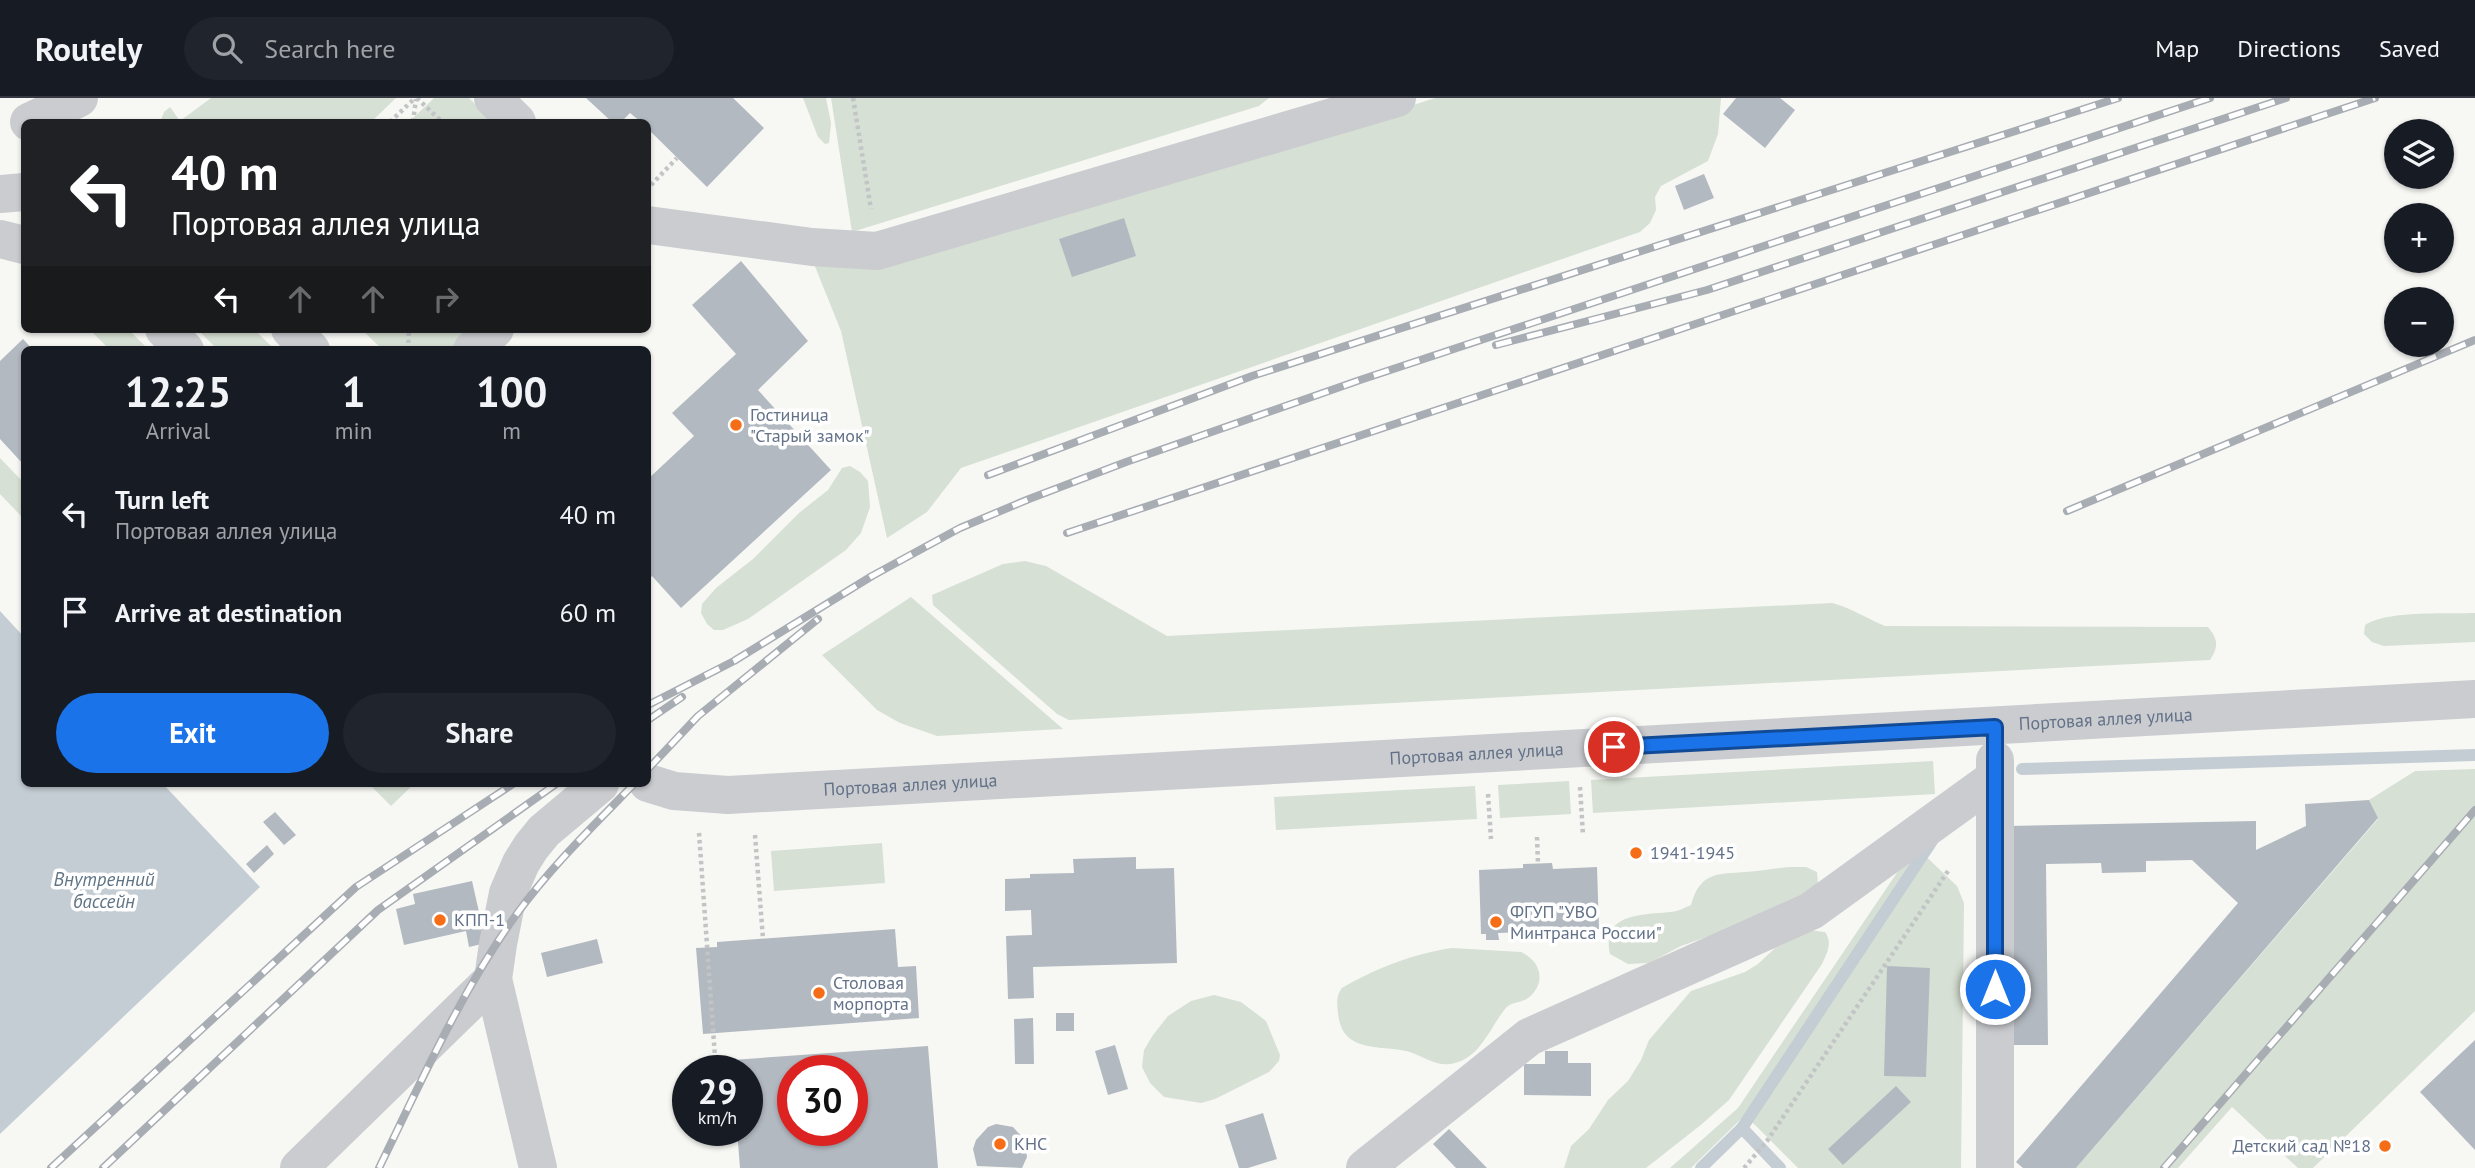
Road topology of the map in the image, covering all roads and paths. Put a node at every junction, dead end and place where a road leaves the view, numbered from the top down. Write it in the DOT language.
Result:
graph roads {
  1 [pos="79,98"];
  2 [pos="416,98"];
  3 [pos="493,98"];
  4 [pos="853,98"];
  5 [pos="1397,98"];
  6 [pos="37,119"];
  7 [pos="393,119"];
  8 [pos="413,119"];
  9 [pos="439,119"];
  10 [pos="514,119"];
  11 [pos="21,127"];
  12 [pos="0,136"];
  13 [pos="677,158"];
  14 [pos="651,185"];
  15 [pos="21,192"];
  16 [pos="0,194"];
  17 [pos="651,225"];
  18 [pos="0,239"];
  19 [pos="21,244"];
  20 [pos="877,251"];
  21 [pos="168,333"];
  22 [pos="294,333"];
  23 [pos="491,333"];
  24 [pos="181,346"];
  25 [pos="307,346"];
  26 [pos="476,346"];
  27 [pos="2475,699"];
  28 [pos="1995,727"];
  29 [pos="1995,778"];
  30 [pos="651,784"];
  31 [pos="1580,785"];
  32 [pos="596,787"];
  33 [pos="1488,790"];
  34 [pos="754,822"];
  35 [pos="698,825"];
  36 [pos="1583,835"];
  37 [pos="1537,837"];
  38 [pos="1491,839"];
  39 [pos="1538,864"];
  40 [pos="1948,871"];
  41 [pos="763,939"];
  42 [pos="493,979"];
  43 [pos="715,1055"];
  44 [pos="299,1168"];
  45 [pos="538,1168"];
  46 [pos="1365,1168"];
  47 [pos="1744,1168"];
  48 [pos="1995,1168"];
  1 -- 6 [label="street"];
  2 -- 7 [label="path"];
  2 -- 8 [label="path"];
  2 -- 9 [label="path"];
  3 -- 10 [label="street"];
  4 -- 20 [label="path"];
  5 -- 20 [label="street"];
  11 -- 12 [label="street"];
  13 -- 14 [label="path"];
  15 -- 16 [label="street"];
  17 -- 20 [label="street"];
  18 -- 19 [label="street"];
  21 -- 24 [label="street"];
  22 -- 25 [label="street"];
  23 -- 26 [label="street"];
  27 -- 28 [label="street, Портовая аллея улица"];
  28 -- 29 [label="street"];
  28 -- 30 [label="street, Портовая аллея улица"];
  29 -- 46 [label="street"];
  29 -- 48 [label="street"];
  31 -- 36 [label="path"];
  32 -- 42 [label="street"];
  33 -- 38 [label="path"];
  34 -- 41 [label="path"];
  35 -- 43 [label="path"];
  37 -- 39 [label="path"];
  40 -- 47 [label="path"];
  42 -- 44 [label="street"];
  42 -- 45 [label="street"];
}
